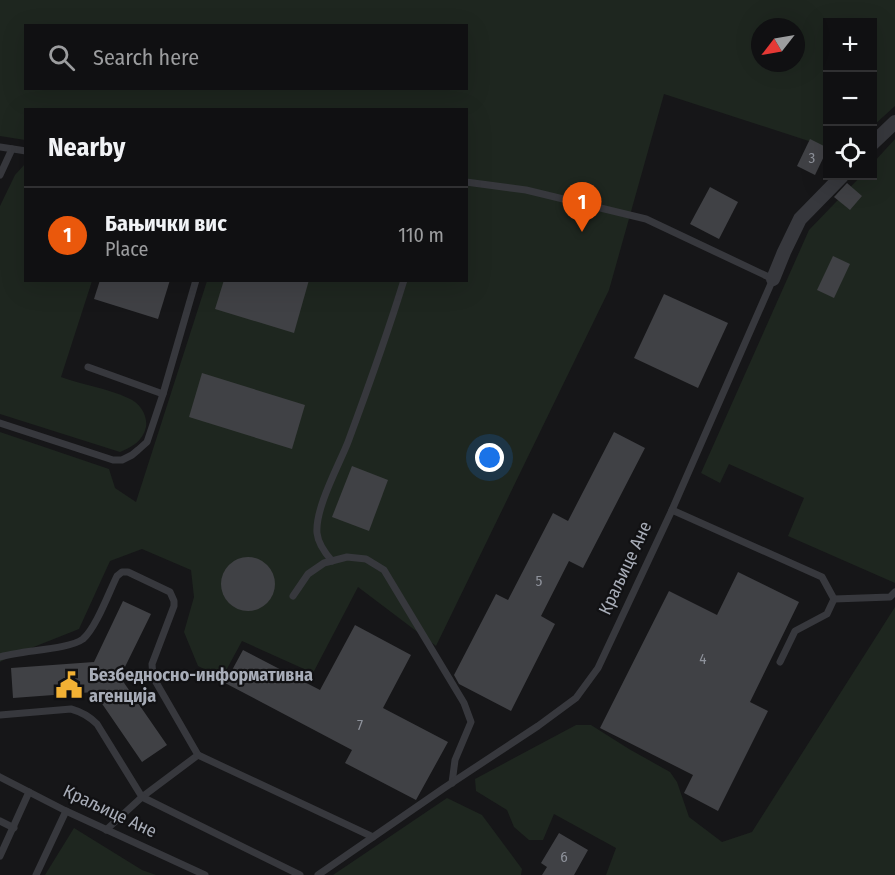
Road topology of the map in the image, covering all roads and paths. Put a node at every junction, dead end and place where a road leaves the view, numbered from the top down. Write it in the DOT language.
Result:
graph roads {
  1 [pos="895,122"];
  2 [pos="877,140"];
  3 [pos="0,147"];
  4 [pos="12,149"];
  5 [pos="24,151"];
  6 [pos="0,175"];
  7 [pos="838,180"];
  8 [pos="468,182"];
  9 [pos="772,279"];
  10 [pos="195,282"];
  11 [pos="403,282"];
  12 [pos="88,367"];
  13 [pos="163,394"];
  14 [pos="0,423"];
  15 [pos="672,510"];
  16 [pos="332,561"];
  17 [pos="895,592"];
  18 [pos="293,596"];
  19 [pos="834,599"];
  20 [pos="0,657"];
  21 [pos="780,662"];
  22 [pos="0,716"];
  23 [pos="198,755"];
  24 [pos="0,777"];
  25 [pos="452,783"];
  26 [pos="29,792"];
  27 [pos="142,797"];
  28 [pos="66,811"];
  29 [pos="0,821"];
  30 [pos="14,828"];
  31 [pos="106,830"];
  32 [pos="373,837"];
  33 [pos="0,856"];
  34 [pos="36,875"];
  35 [pos="205,875"];
  36 [pos="300,875"];
  37 [pos="318,875"];
  1 -- 2 [label="street"];
  3 -- 4 [label="lane"];
  4 -- 5 [label="lane"];
  4 -- 6 [label="lane"];
  7 -- 9 [label="street, Краљице Ане"];
  8 -- 9 [label="lane"];
  9 -- 15 [label="lane, Краљице Ане"];
  10 -- 13 [label="lane"];
  11 -- 16 [label="lane"];
  12 -- 13 [label="lane"];
  13 -- 14 [label="lane"];
  15 -- 19 [label="lane"];
  15 -- 25 [label="lane, Краљице Ане"];
  16 -- 18 [label="lane"];
  16 -- 25 [label="lane"];
  17 -- 19 [label="lane"];
  19 -- 21 [label="lane"];
  20 -- 23 [label="lane"];
  22 -- 27 [label="lane"];
  23 -- 27 [label="lane"];
  23 -- 32 [label="lane"];
  24 -- 26 [label="lane, Краљице Ане"];
  25 -- 32 [label="lane, Краљице Ане"];
  26 -- 28 [label="lane, Краљице Ане"];
  26 -- 30 [label="lane"];
  27 -- 31 [label="lane"];
  27 -- 36 [label="lane"];
  28 -- 31 [label="lane, Краљице Ане"];
  28 -- 34 [label="lane"];
  29 -- 30 [label="lane"];
  30 -- 33 [label="lane"];
  31 -- 35 [label="lane, Краљице Ане"];
  32 -- 37 [label="lane, Краљице Ане"];
}
